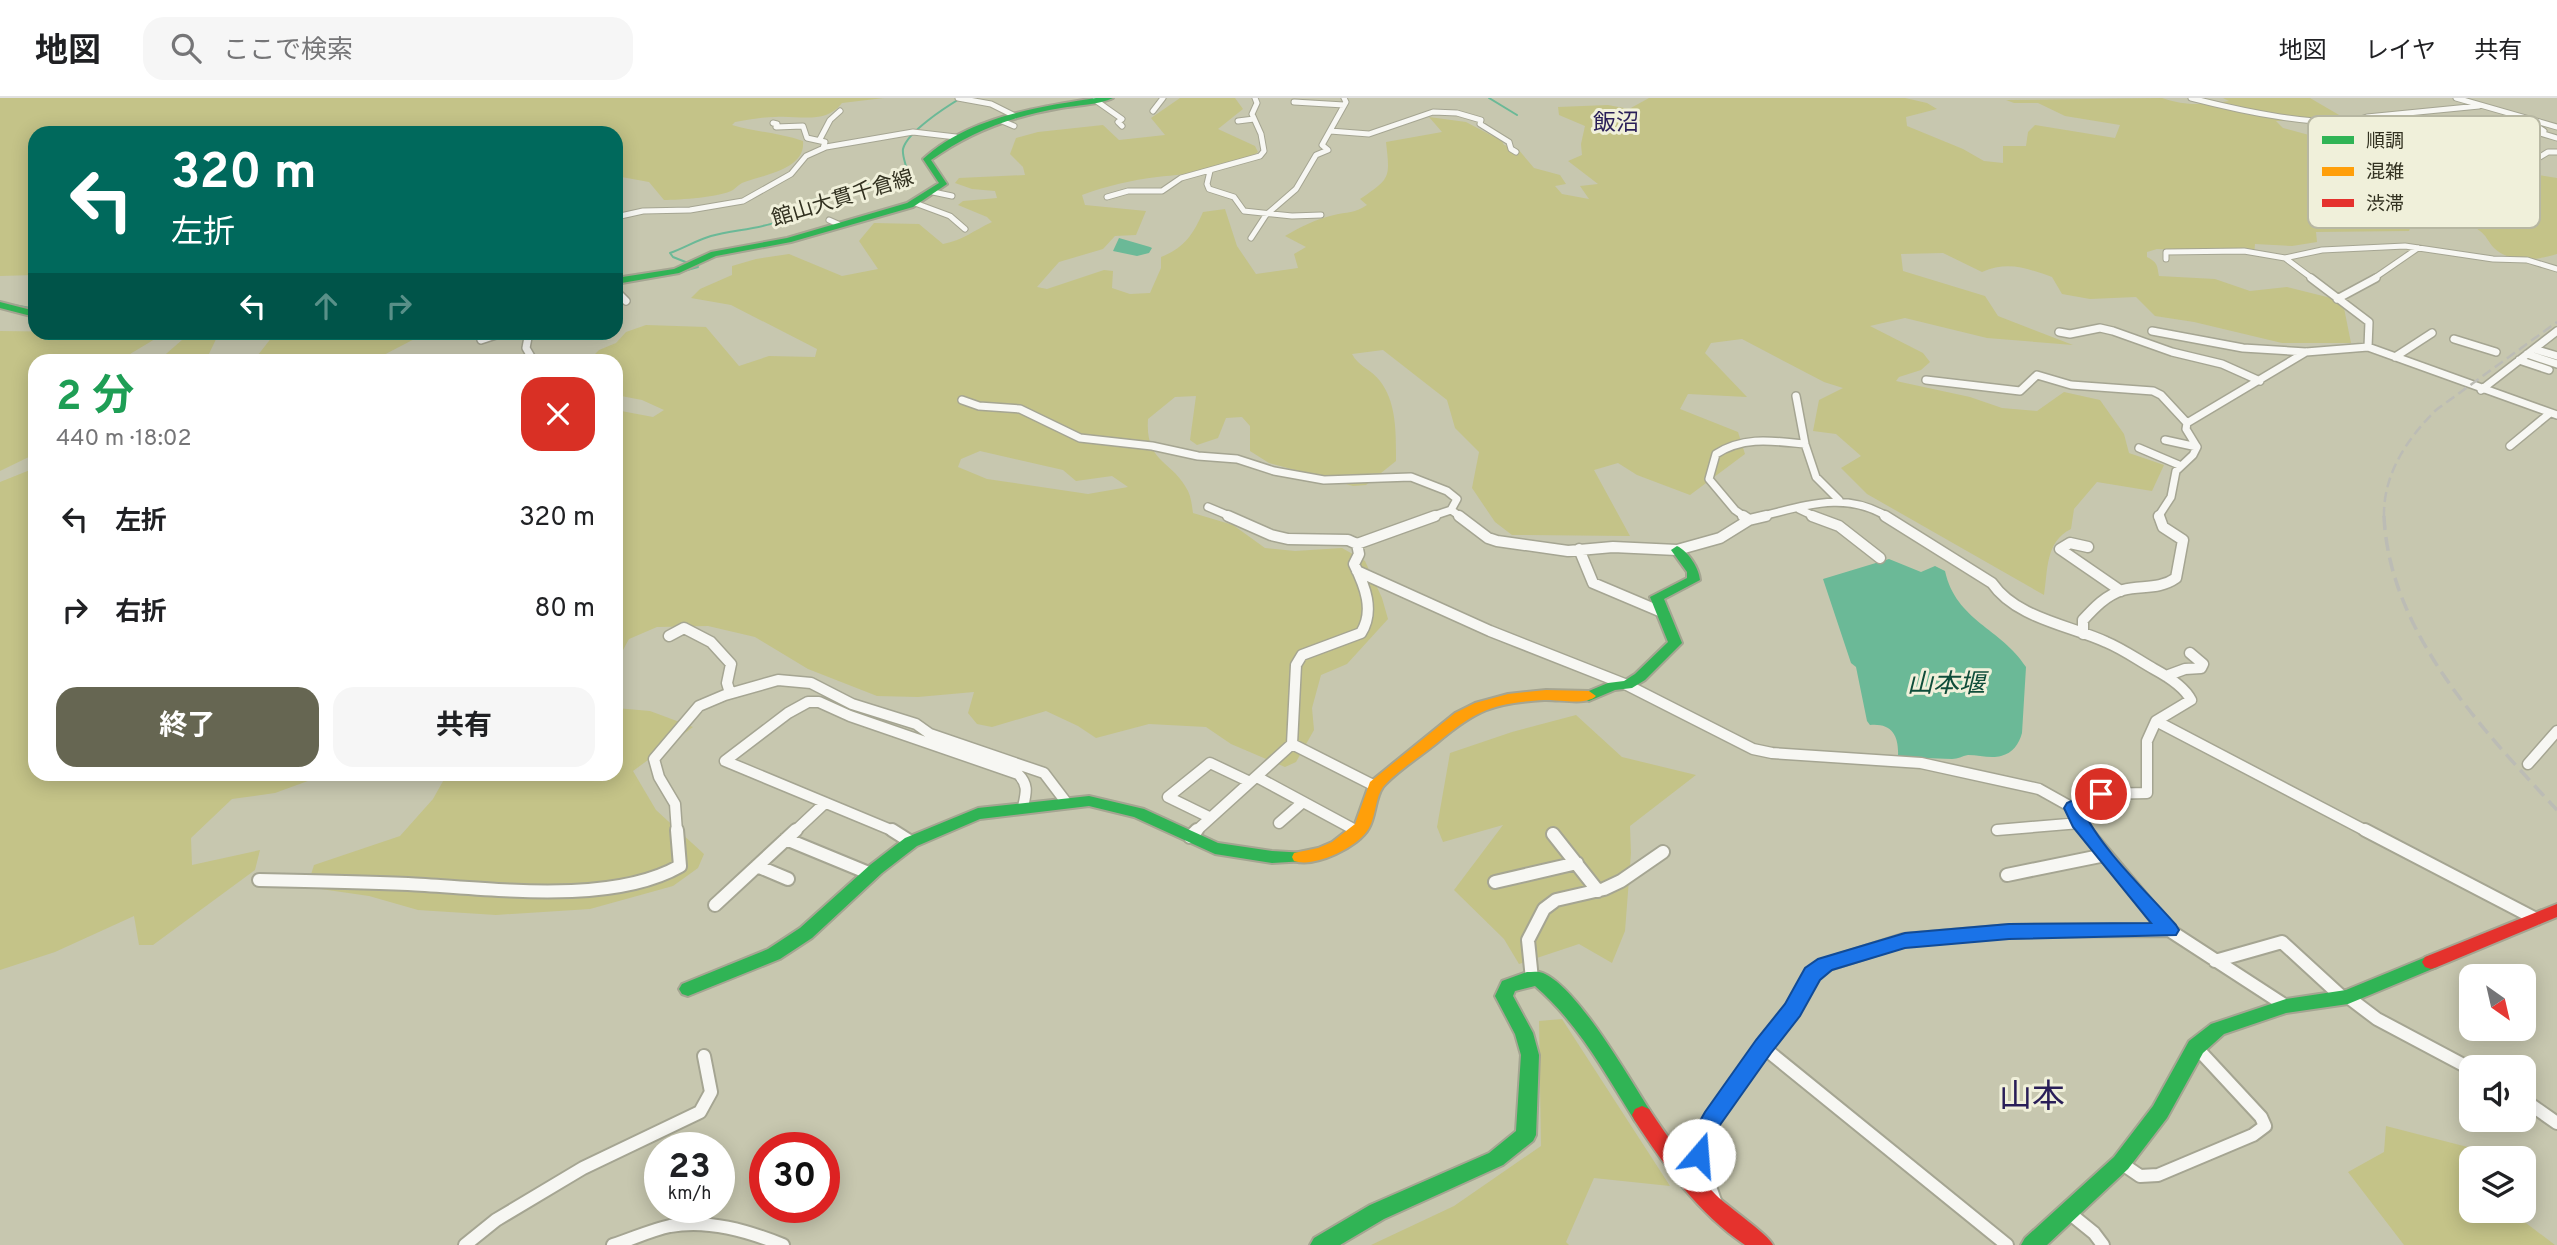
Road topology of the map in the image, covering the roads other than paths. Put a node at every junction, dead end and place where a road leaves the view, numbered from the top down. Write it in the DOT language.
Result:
graph roads {
  1 [pos="958,98"];
  2 [pos="1110,98"];
  3 [pos="1163,98"];
  4 [pos="1255,98"];
  5 [pos="1353,98"];
  6 [pos="2191,98"];
  7 [pos="2456,98"];
  8 [pos="968,100"];
  9 [pos="1095,100"];
  10 [pos="1344,100"];
  11 [pos="1294,102"];
  12 [pos="2479,106"];
  13 [pos="840,111"];
  14 [pos="1153,111"];
  15 [pos="2377,116"];
  16 [pos="2513,116"];
  17 [pos="2308,120"];
  18 [pos="1010,121"];
  19 [pos="1238,121"];
  20 [pos="1255,121"];
  21 [pos="773,123"];
  22 [pos="2541,124"];
  23 [pos="1245,125"];
  24 [pos="1122,126"];
  25 [pos="2557,127"];
  26 [pos="1330,131"];
  27 [pos="2540,133"];
  28 [pos="957,137"];
  29 [pos="2557,138"];
  30 [pos="820,139"];
  31 [pos="823,148"];
  32 [pos="1516,152"];
  33 [pos="2557,152"];
  34 [pos="2540,157"];
  35 [pos="2548,159"];
  36 [pos="1210,171"];
  37 [pos="933,192"];
  38 [pos="952,196"];
  39 [pos="1107,197"];
  40 [pos="920,208"];
  41 [pos="937,211"];
  42 [pos="623,215"];
  43 [pos="1266,215"];
  44 [pos="1321,215"];
  45 [pos="965,229"];
  46 [pos="1251,238"];
  47 [pos="2418,248"];
  48 [pos="2286,258"];
  49 [pos="2166,259"];
  50 [pos="2557,269"];
  51 [pos="623,279"];
  52 [pos="623,298"];
  53 [pos="2337,299"];
  54 [pos="626,301"];
  55 [pos="0,305"];
  56 [pos="28,312"];
  57 [pos="2152,331"];
  58 [pos="2059,332"];
  59 [pos="2556,332"];
  60 [pos="2432,333"];
  61 [pos="2215,338"];
  62 [pos="2454,339"];
  63 [pos="2203,340"];
  64 [pos="2368,347"];
  65 [pos="2534,349"];
  66 [pos="2306,352"];
  67 [pos="2496,352"];
  68 [pos="2527,354"];
  69 [pos="2557,356"];
  70 [pos="2395,357"];
  71 [pos="2519,360"];
  72 [pos="2557,364"];
  73 [pos="2549,370"];
  74 [pos="1926,380"];
  75 [pos="2260,381"];
  76 [pos="1971,385"];
  77 [pos="2481,390"];
  78 [pos="1796,396"];
  79 [pos="2015,398"];
  80 [pos="962,400"];
  81 [pos="2553,414"];
  82 [pos="2187,423"];
  83 [pos="2165,440"];
  84 [pos="1805,444"];
  85 [pos="2510,446"];
  86 [pos="2197,447"];
  87 [pos="2139,448"];
  88 [pos="2179,466"];
  89 [pos="1839,500"];
  90 [pos="1208,507"];
  91 [pos="1799,509"];
  92 [pos="1451,510"];
  93 [pos="1749,520"];
  94 [pos="1357,544"];
  95 [pos="2088,547"];
  96 [pos="1579,549"];
  97 [pos="1677,550"];
  98 [pos="1880,558"];
  99 [pos="1357,571"];
  100 [pos="2121,591"];
  101 [pos="1664,613"];
  102 [pos="2083,634"];
  103 [pos="668,636"];
  104 [pos="2190,653"];
  105 [pos="2166,676"];
  106 [pos="1627,684"];
  107 [pos="730,693"];
  108 [pos="2157,721"];
  109 [pos="2557,731"];
  110 [pos="1292,744"];
  111 [pos="2528,764"];
  112 [pos="1254,780"];
  113 [pos="1375,786"];
  114 [pos="1066,802"];
  115 [pos="1303,802"];
  116 [pos="825,803"];
  117 [pos="1023,807"];
  118 [pos="2073,808"];
  119 [pos="1209,817"];
  120 [pos="1279,823"];
  121 [pos="2080,823"];
  122 [pos="1997,830"];
  123 [pos="1357,831"];
  124 [pos="1553,834"];
  125 [pos="1190,837"];
  126 [pos="786,839"];
  127 [pos="911,842"];
  128 [pos="1662,852"];
  129 [pos="2105,855"];
  130 [pos="1577,863"];
  131 [pos="757,866"];
  132 [pos="870,874"];
  133 [pos="2007,875"];
  134 [pos="789,879"];
  135 [pos="259,880"];
  136 [pos="1495,882"];
  137 [pos="1598,891"];
  138 [pos="715,905"];
  139 [pos="2557,910"];
  140 [pos="2536,919"];
  141 [pos="2169,930"];
  142 [pos="2216,961"];
  143 [pos="1532,979"];
  144 [pos="688,989"];
  145 [pos="2345,997"];
  146 [pos="2286,1006"];
  147 [pos="1763,1047"];
  148 [pos="2196,1047"];
  149 [pos="704,1056"];
  150 [pos="2459,1063"];
  151 [pos="2536,1108"];
  152 [pos="2557,1123"];
  153 [pos="2121,1163"];
  154 [pos="2068,1212"];
  155 [pos="1721,1216"];
  156 [pos="465,1245"];
  157 [pos="613,1245"];
  158 [pos="783,1245"];
  159 [pos="1321,1245"];
  160 [pos="1762,1245"];
  161 [pos="2007,1245"];
  162 [pos="2032,1245"];
  163 [pos="2103,1245"];
  1 -- 8 [label="street"];
  2 -- 9 [label="street, 館山大貫千倉線"];
  3 -- 14 [label="street"];
  4 -- 20 [label="street"];
  5 -- 10 [label="street"];
  6 -- 17 [label="street"];
  7 -- 12 [label="street"];
  8 -- 18 [label="street"];
  9 -- 18 [label="street, 館山大貫千倉線"];
  9 -- 24 [label="street"];
  10 -- 11 [label="street"];
  10 -- 26 [label="street"];
  12 -- 15 [label="street"];
  12 -- 16 [label="street"];
  13 -- 30 [label="street"];
  18 -- 28 [label="street, 館山大貫千倉線"];
  19 -- 20 [label="street"];
  20 -- 23 [label="street"];
  20 -- 36 [label="street"];
  21 -- 30 [label="street"];
  22 -- 25 [label="street"];
  26 -- 32 [label="street"];
  26 -- 43 [label="street"];
  27 -- 29 [label="street"];
  28 -- 31 [label="street"];
  28 -- 37 [label="street, 館山大貫千倉線"];
  30 -- 31 [label="street"];
  31 -- 42 [label="street"];
  33 -- 34 [label="street"];
  34 -- 35 [label="street"];
  36 -- 39 [label="street"];
  36 -- 43 [label="street"];
  37 -- 38 [label="street"];
  37 -- 40 [label="street, 館山大貫千倉線"];
  40 -- 41 [label="street"];
  40 -- 41 [label="street"];
  40 -- 51 [label="street, 館山大貫千倉線"];
  41 -- 45 [label="street"];
  43 -- 44 [label="street"];
  43 -- 46 [label="street"];
  47 -- 48 [label="street"];
  47 -- 50 [label="street"];
  47 -- 53 [label="street"];
  48 -- 49 [label="street"];
  48 -- 53 [label="street"];
  52 -- 54 [label="street"];
  53 -- 64 [label="street"];
  55 -- 56 [label="street"];
  57 -- 63 [label="street"];
  58 -- 75 [label="street"];
  59 -- 65 [label="street"];
  60 -- 70 [label="street"];
  61 -- 63 [label="street"];
  62 -- 67 [label="street"];
  63 -- 66 [label="street"];
  64 -- 66 [label="street"];
  64 -- 70 [label="street"];
  65 -- 68 [label="street"];
  65 -- 69 [label="street"];
  66 -- 75 [label="street"];
  68 -- 71 [label="street"];
  68 -- 72 [label="street"];
  70 -- 77 [label="street"];
  71 -- 73 [label="street"];
  71 -- 77 [label="street"];
  74 -- 76 [label="street"];
  75 -- 82 [label="street"];
  76 -- 79 [label="street"];
  76 -- 82 [label="street"];
  77 -- 81 [label="street"];
  78 -- 84 [label="street"];
  80 -- 92 [label="street"];
  81 -- 85 [label="street"];
  82 -- 86 [label="street"];
  83 -- 86 [label="street"];
  84 -- 89 [label="street"];
  84 -- 93 [label="street"];
  86 -- 88 [label="street"];
  87 -- 88 [label="street"];
  88 -- 100 [label="street"];
  89 -- 91 [label="street"];
  89 -- 102 [label="street"];
  90 -- 94 [label="street"];
  91 -- 93 [label="street"];
  91 -- 98 [label="street"];
  92 -- 94 [label="street"];
  92 -- 96 [label="street"];
  93 -- 97 [label="street"];
  94 -- 99 [label="street"];
  95 -- 100 [label="street"];
  96 -- 97 [label="street"];
  96 -- 101 [label="street"];
  97 -- 101 [label="street"];
  99 -- 106 [label="street"];
  99 -- 110 [label="street"];
  100 -- 102 [label="street"];
  101 -- 106 [label="street"];
  102 -- 105 [label="street"];
  103 -- 107 [label="street"];
  104 -- 105 [label="street"];
  105 -- 108 [label="street"];
  106 -- 113 [label="street"];
  106 -- 118 [label="street"];
  107 -- 114 [label="street"];
  107 -- 135 [label="street"];
  108 -- 118 [label="street"];
  108 -- 140 [label="street"];
  109 -- 111 [label="street"];
  110 -- 112 [label="street"];
  110 -- 113 [label="street"];
  112 -- 115 [label="street"];
  112 -- 119 [label="street"];
  112 -- 119 [label="street"];
  113 -- 123 [label="street"];
  114 -- 117 [label="street"];
  114 -- 125 [label="street"];
  115 -- 120 [label="street"];
  115 -- 123 [label="street"];
  116 -- 117 [label="street"];
  116 -- 126 [label="street"];
  116 -- 127 [label="street"];
  117 -- 127 [label="street"];
  118 -- 121 [label="street"];
  119 -- 125 [label="street"];
  121 -- 122 [label="street"];
  121 -- 129 [label="street"];
  123 -- 125 [label="street"];
  124 -- 130 [label="street"];
  126 -- 131 [label="street"];
  126 -- 132 [label="street"];
  127 -- 132 [label="street"];
  128 -- 137 [label="street"];
  129 -- 133 [label="street"];
  129 -- 141 [label="street"];
  130 -- 136 [label="street"];
  130 -- 137 [label="street"];
  131 -- 134 [label="street"];
  131 -- 138 [label="street"];
  132 -- 144 [label="street"];
  137 -- 143 [label="street"];
  139 -- 140 [label="street"];
  140 -- 145 [label="street"];
  141 -- 142 [label="street"];
  141 -- 147 [label="street"];
  142 -- 145 [label="street"];
  142 -- 146 [label="street"];
  143 -- 155 [label="street"];
  143 -- 159 [label="street"];
  145 -- 146 [label="street"];
  145 -- 150 [label="street"];
  146 -- 148 [label="street"];
  147 -- 155 [label="street"];
  147 -- 161 [label="street"];
  148 -- 153 [label="street"];
  148 -- 153 [label="street"];
  149 -- 156 [label="street"];
  151 -- 152 [label="street"];
  153 -- 154 [label="street"];
  154 -- 162 [label="street"];
  154 -- 163 [label="street"];
  155 -- 160 [label="street"];
  157 -- 158 [label="street"];
}
